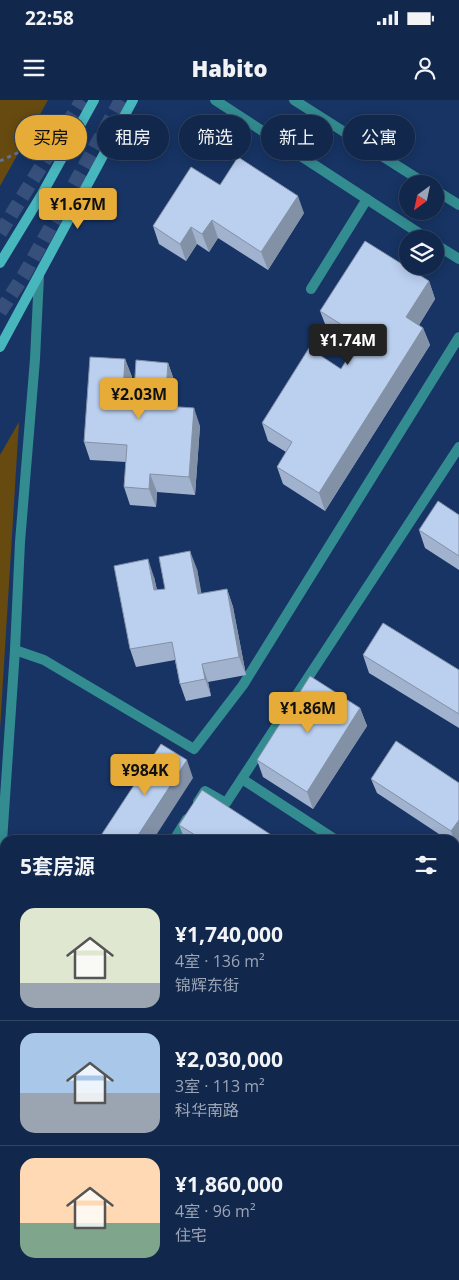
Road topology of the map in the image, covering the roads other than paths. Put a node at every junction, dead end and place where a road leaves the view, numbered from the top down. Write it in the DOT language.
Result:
graph roads {
  1 [pos="94,100"];
  2 [pos="133,100"];
  3 [pos="215,100"];
  4 [pos="294,100"];
  5 [pos="412,175"];
  6 [pos="444,196"];
  7 [pos="367,199"];
  8 [pos="459,205"];
  9 [pos="414,230"];
  10 [pos="444,250"];
  11 [pos="459,259"];
  12 [pos="0,264"];
  13 [pos="40,276"];
  14 [pos="311,290"];
  15 [pos="459,337"];
  16 [pos="0,347"];
  17 [pos="458,452"];
  18 [pos="15,650"];
  19 [pos="242,779"];
  20 [pos="2,835"];
  21 [pos="177,835"];
  22 [pos="328,835"];
  1 -- 12 [label="main road"];
  2 -- 13 [label="main road"];
  3 -- 7 [label="street"];
  4 -- 5 [label="street"];
  6 -- 8 [label="street"];
  7 -- 9 [label="street"];
  7 -- 14 [label="street"];
  10 -- 11 [label="street"];
  13 -- 16 [label="main road"];
  13 -- 18 [label="street"];
  15 -- 18 [label="street"];
  17 -- 19 [label="street"];
  18 -- 20 [label="street"];
  19 -- 21 [label="street"];
  19 -- 22 [label="street"];
}
